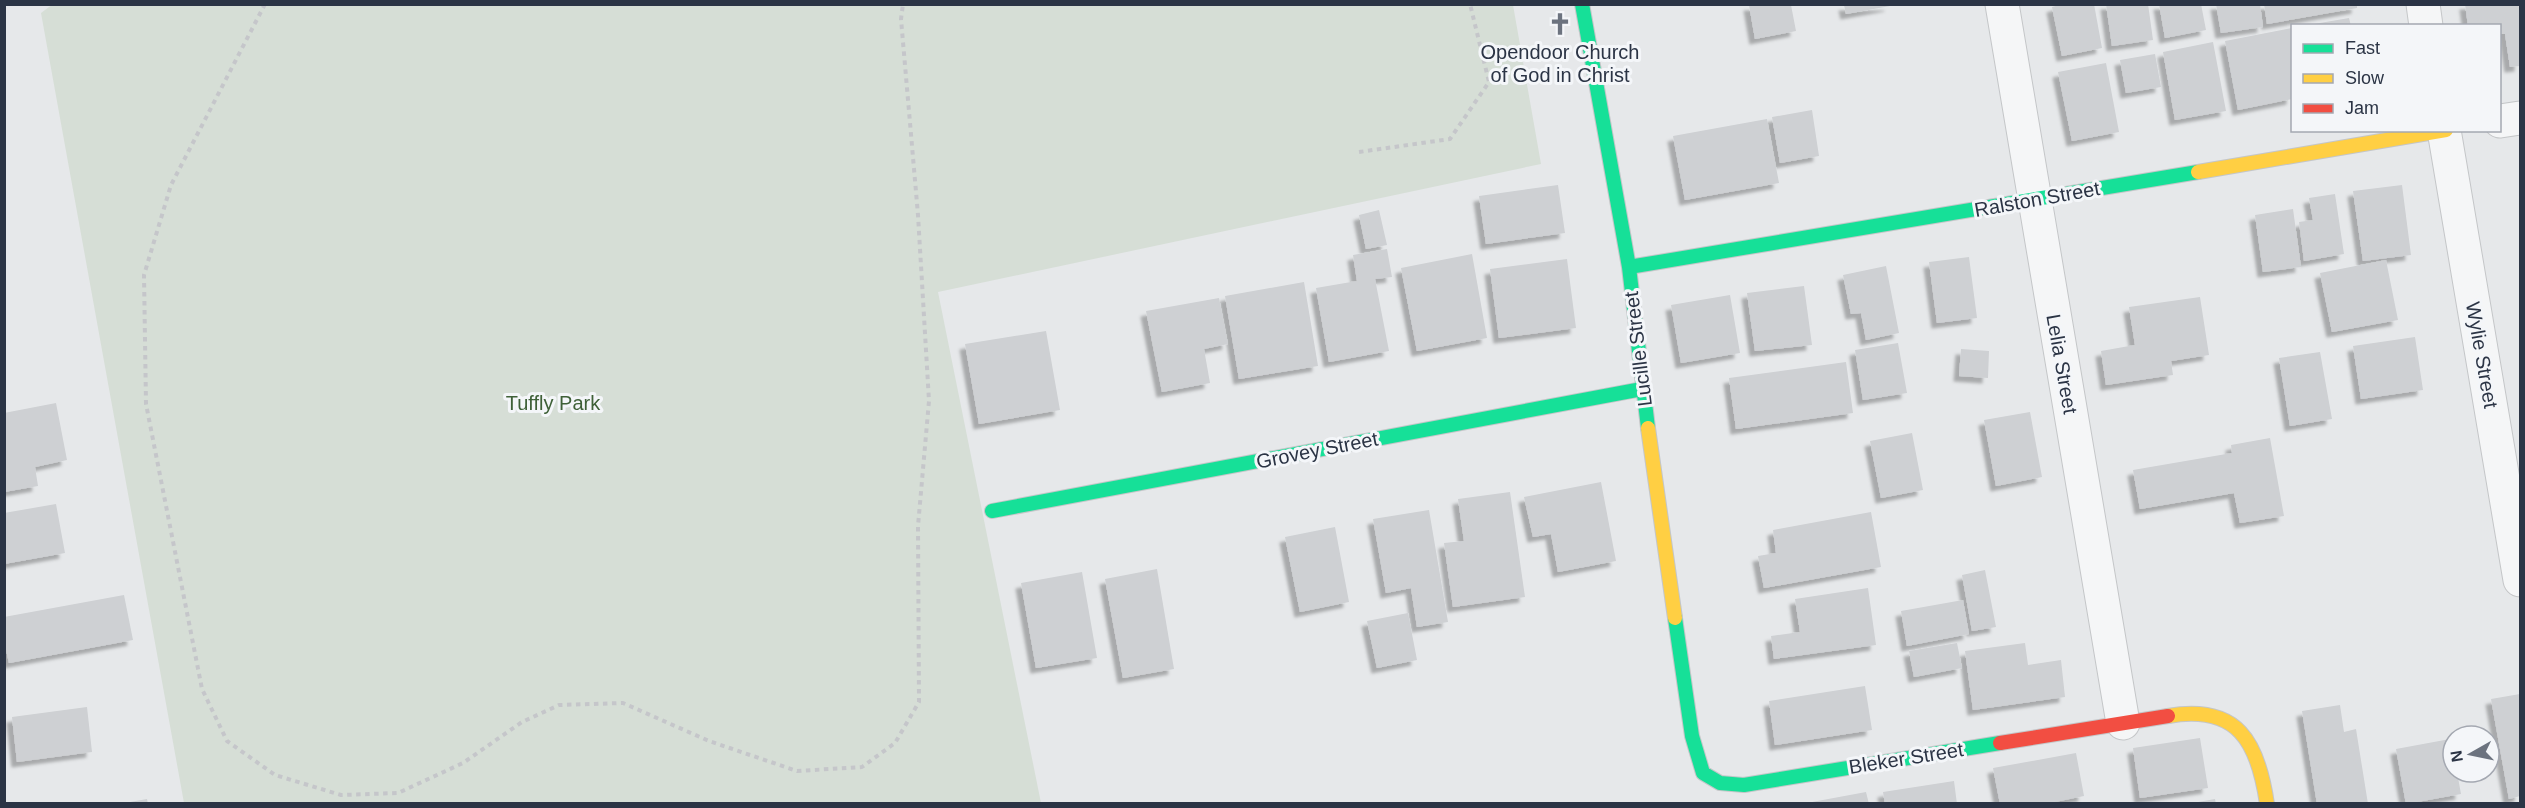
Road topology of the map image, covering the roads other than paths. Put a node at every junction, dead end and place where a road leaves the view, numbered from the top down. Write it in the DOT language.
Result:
graph roads {
  1 [pos="1582,4"];
  2 [pos="2002,4"];
  3 [pos="2422,4"];
  4 [pos="2426,24"];
  5 [pos="2520,118"];
  6 [pos="2501,121"];
  7 [pos="2439,132"];
  8 [pos="2445,132"];
  9 [pos="2035,200"];
  10 [pos="1629,267"];
  11 [pos="1642,389"];
  12 [pos="992,511"];
  13 [pos="2520,580"];
  14 [pos="1686,695"];
  15 [pos="2123,723"];
  16 [pos="2267,804"];
  1 -- 10 [label="street, Lucille Street"];
  2 -- 9 [label="street, Lelia Street"];
  3 -- 4 [label="street"];
  5 -- 6 [label="street"];
  7 -- 9 [label="street, Ralston Street"];
  8 -- 13 [label="street, Wylie Street"];
  9 -- 10 [label="street, Ralston Street"];
  9 -- 15 [label="street, Lelia Street"];
  10 -- 11 [label="street, Lucille Street"];
  11 -- 12 [label="street, Grovey Street"];
  11 -- 14 [label="street, Lucille Street"];
  14 -- 15 [label="street, Bleker Street"];
  15 -- 16 [label="street, Bleker Street"];
}
